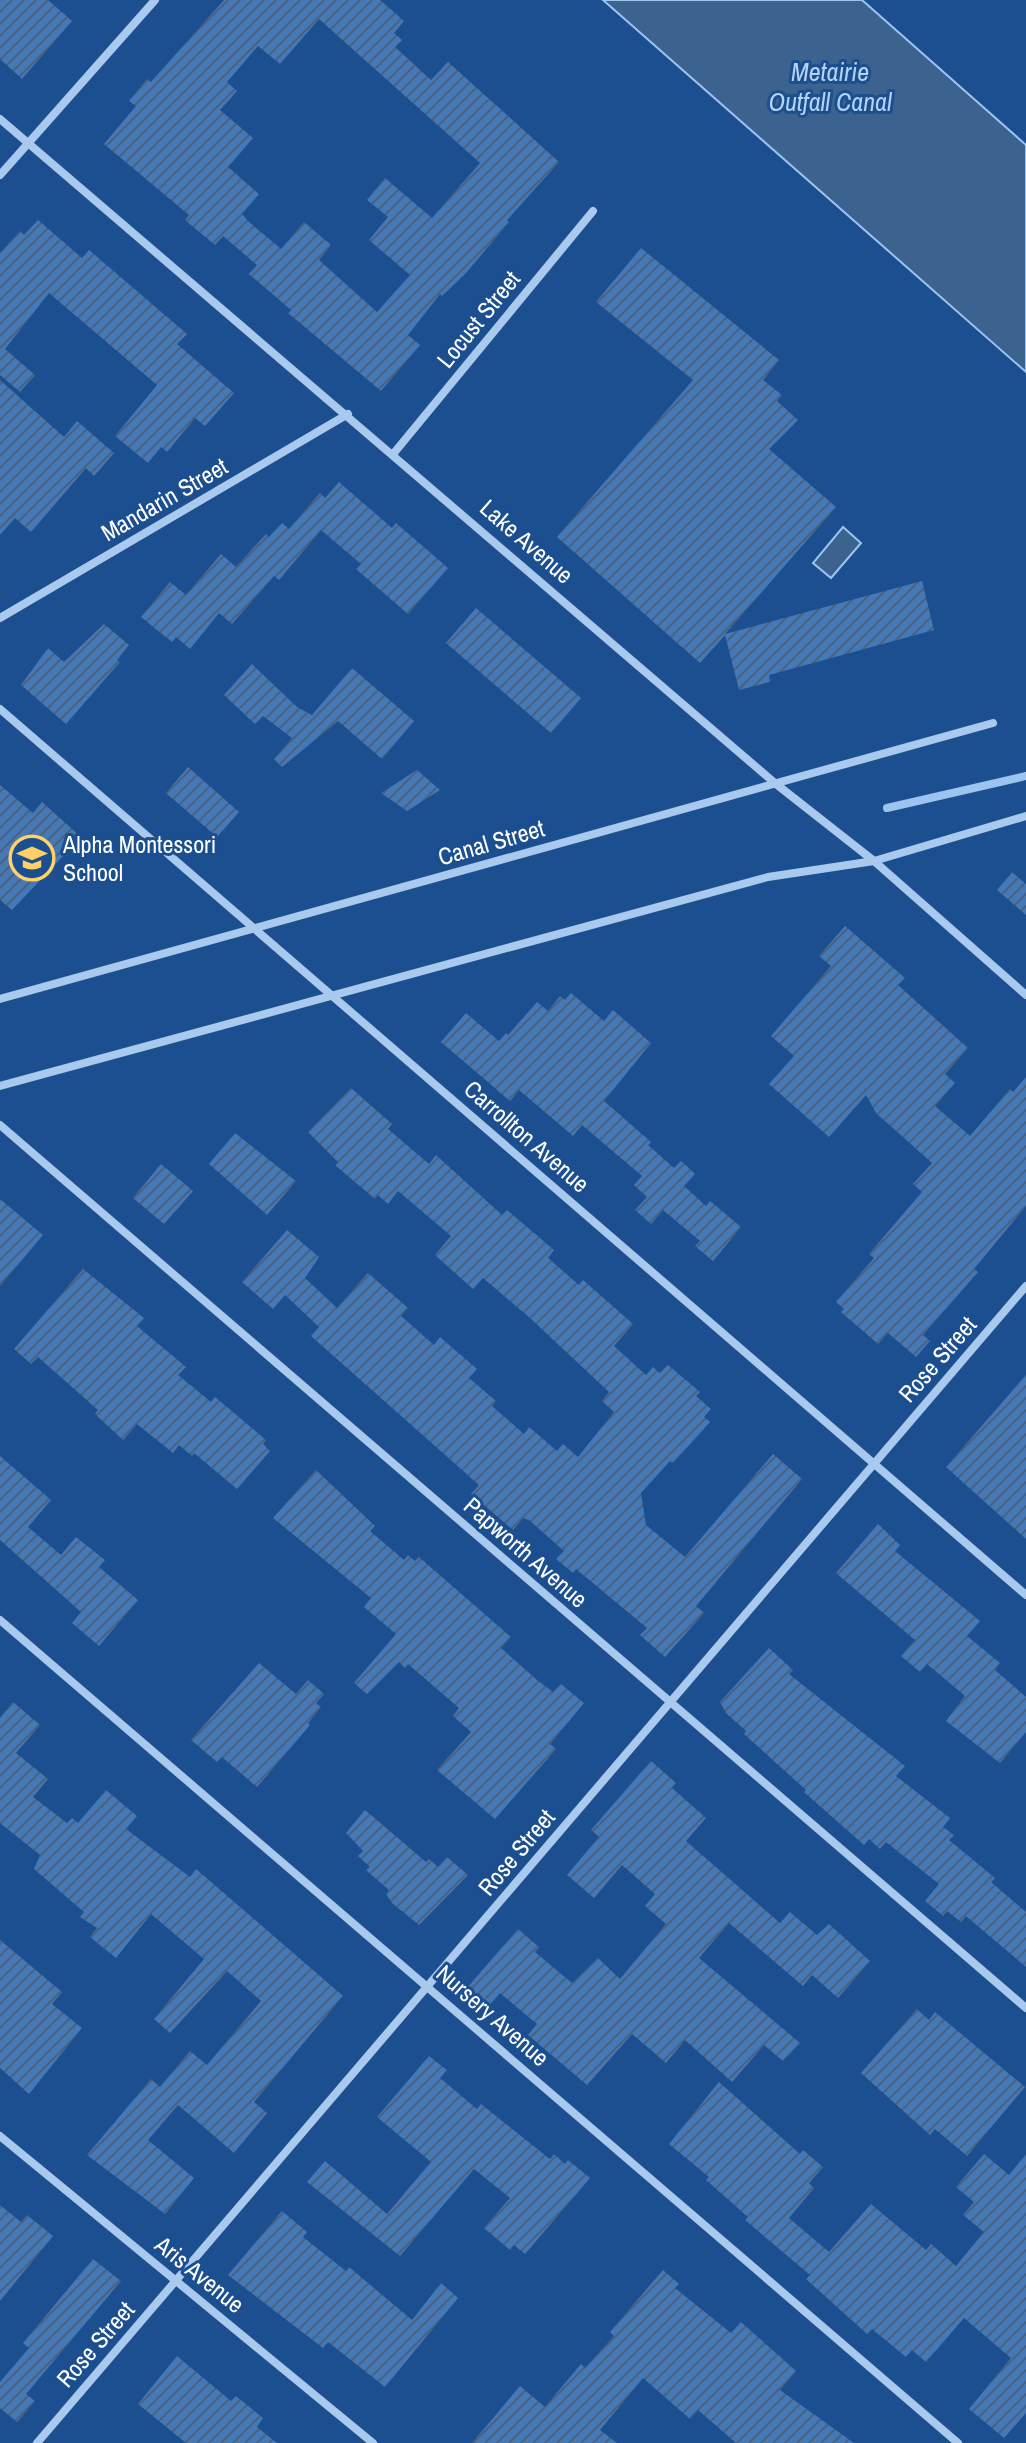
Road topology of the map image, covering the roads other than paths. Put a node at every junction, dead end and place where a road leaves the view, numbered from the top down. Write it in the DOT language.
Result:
graph roads {
  1 [pos="155,0"];
  2 [pos="0,119"];
  3 [pos="28,142"];
  4 [pos="0,175"];
  5 [pos="593,211"];
  6 [pos="348,414"];
  7 [pos="394,453"];
  8 [pos="0,618"];
  9 [pos="0,709"];
  10 [pos="993,723"];
  11 [pos="776,784"];
  12 [pos="1026,816"];
  13 [pos="874,861"];
  14 [pos="256,929"];
  15 [pos="1026,995"];
  16 [pos="334,996"];
  17 [pos="0,999"];
  18 [pos="0,1086"];
  19 [pos="0,1125"];
  20 [pos="1026,1286"];
  21 [pos="874,1464"];
  22 [pos="1026,1595"];
  23 [pos="0,1620"];
  24 [pos="670,1703"];
  25 [pos="428,1986"];
  26 [pos="1026,2008"];
  27 [pos="0,2136"];
  28 [pos="176,2280"];
  29 [pos="37,2443"];
  30 [pos="373,2443"];
  31 [pos="958,2443"];
  1 -- 3 [label="street"];
  2 -- 3 [label="street, Lake Avenue"];
  3 -- 4 [label="street"];
  3 -- 6 [label="street, Lake Avenue"];
  5 -- 7 [label="street, Locust Street"];
  6 -- 7 [label="street, Lake Avenue"];
  6 -- 8 [label="street, Mandarin Street"];
  7 -- 11 [label="street, Lake Avenue"];
  9 -- 14 [label="street, Carrollton Avenue"];
  10 -- 11 [label="street, Canal Street"];
  11 -- 13 [label="street, Lake Avenue"];
  11 -- 14 [label="street, Canal Street"];
  12 -- 13 [label="street"];
  13 -- 15 [label="street, Lake Avenue"];
  13 -- 16 [label="street"];
  14 -- 16 [label="street, Carrollton Avenue"];
  14 -- 17 [label="street, Canal Street"];
  16 -- 18 [label="street"];
  16 -- 21 [label="street, Carrollton Avenue"];
  19 -- 24 [label="street, Papworth Avenue"];
  20 -- 21 [label="street, Rose Street"];
  21 -- 22 [label="street, Carrollton Avenue"];
  21 -- 24 [label="street, Rose Street"];
  23 -- 25 [label="street, Nursery Avenue"];
  24 -- 25 [label="street, Rose Street"];
  24 -- 26 [label="street, Papworth Avenue"];
  25 -- 28 [label="street, Rose Street"];
  25 -- 31 [label="street, Nursery Avenue"];
  27 -- 28 [label="street, Aris Avenue"];
  28 -- 29 [label="street, Rose Street"];
  28 -- 30 [label="street, Aris Avenue"];
}
